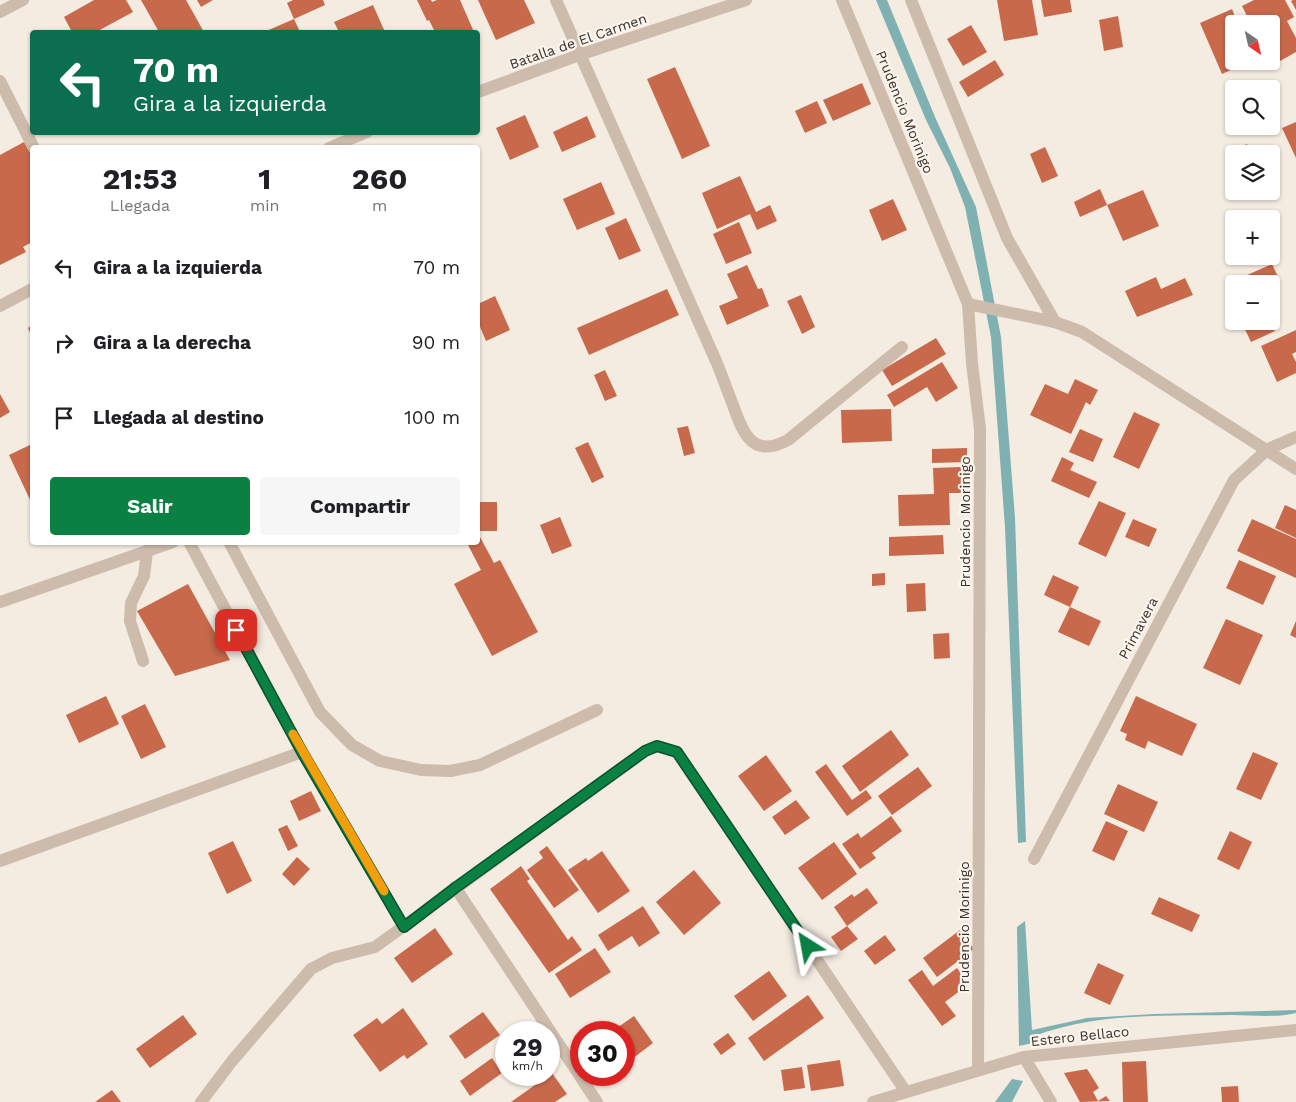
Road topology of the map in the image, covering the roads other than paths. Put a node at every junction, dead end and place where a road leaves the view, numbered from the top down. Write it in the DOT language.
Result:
graph roads {
  1 [pos="23,0"];
  2 [pos="556,0"];
  3 [pos="746,0"];
  4 [pos="842,0"];
  5 [pos="912,0"];
  6 [pos="0,12"];
  7 [pos="579,55"];
  8 [pos="0,81"];
  9 [pos="480,91"];
  10 [pos="360,135"];
  11 [pos="32,145"];
  12 [pos="336,145"];
  13 [pos="30,290"];
  14 [pos="968,304"];
  15 [pos="0,306"];
  16 [pos="1055,322"];
  17 [pos="902,347"];
  18 [pos="1296,437"];
  19 [pos="1268,449"];
  20 [pos="1296,469"];
  21 [pos="165,545"];
  22 [pos="191,545"];
  23 [pos="231,545"];
  24 [pos="147,552"];
  25 [pos="0,602"];
  26 [pos="142,661"];
  27 [pos="597,710"];
  28 [pos="302,752"];
  29 [pos="1034,859"];
  30 [pos="0,861"];
  31 [pos="455,888"];
  32 [pos="404,927"];
  33 [pos="1296,1030"];
  34 [pos="1024,1057"];
  35 [pos="978,1070"];
  36 [pos="906,1092"];
  37 [pos="201,1102"];
  38 [pos="597,1102"];
  39 [pos="873,1102"];
  40 [pos="1051,1102"];
  1 -- 6 [label="street"];
  2 -- 7 [label="street"];
  3 -- 7 [label="street, Batalla de El Carmen"];
  4 -- 14 [label="street, Prudencio Morinigo"];
  5 -- 16 [label="street"];
  7 -- 9 [label="street, Batalla de El Carmen"];
  7 -- 17 [label="street"];
  8 -- 11 [label="street"];
  10 -- 12 [label="street"];
  13 -- 15 [label="street"];
  14 -- 16 [label="street"];
  14 -- 35 [label="street, Prudencio Morinigo"];
  16 -- 19 [label="street"];
  18 -- 19 [label="street, Primavera"];
  19 -- 20 [label="street"];
  19 -- 29 [label="street, Primavera"];
  21 -- 24 [label="street"];
  22 -- 28 [label="street"];
  23 -- 27 [label="street"];
  24 -- 25 [label="street"];
  24 -- 26 [label="street"];
  28 -- 30 [label="street"];
  28 -- 32 [label="street"];
  31 -- 32 [label="street"];
  31 -- 36 [label="street"];
  31 -- 38 [label="street"];
  32 -- 37 [label="street"];
  33 -- 34 [label="street, Estero Bellaco"];
  34 -- 35 [label="street, Estero Bellaco"];
  34 -- 40 [label="street"];
  35 -- 36 [label="street, Estero Bellaco"];
  36 -- 39 [label="street, Estero Bellaco"];
}
